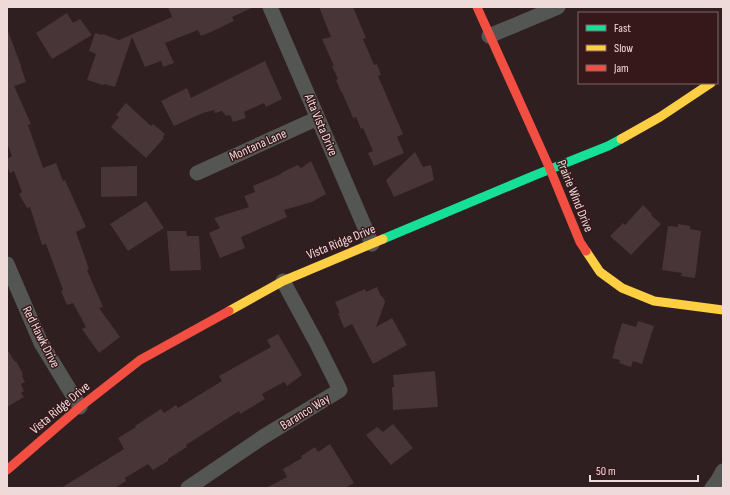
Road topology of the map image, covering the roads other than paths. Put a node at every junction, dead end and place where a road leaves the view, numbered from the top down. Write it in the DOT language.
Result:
graph roads {
  1 [pos="270,7"];
  2 [pos="477,7"];
  3 [pos="558,7"];
  4 [pos="489,36"];
  5 [pos="710,84"];
  6 [pos="318,118"];
  7 [pos="550,169"];
  8 [pos="197,173"];
  9 [pos="372,244"];
  10 [pos="7,264"];
  11 [pos="283,280"];
  12 [pos="723,310"];
  13 [pos="80,408"];
  14 [pos="7,470"];
  15 [pos="723,471"];
  16 [pos="188,488"];
  17 [pos="712,488"];
  1 -- 6 [label="street, Alta Vista Drive"];
  2 -- 4 [label="street, Prairie Wind Drive"];
  3 -- 4 [label="street"];
  4 -- 7 [label="street, Prairie Wind Drive"];
  5 -- 7 [label="street, Vista Ridge Drive"];
  6 -- 8 [label="street, Montana Lane"];
  6 -- 9 [label="street, Alta Vista Drive"];
  7 -- 9 [label="street, Vista Ridge Drive"];
  7 -- 12 [label="street, Prairie Wind Drive"];
  9 -- 11 [label="street, Vista Ridge Drive"];
  10 -- 13 [label="street, Red Hawk Drive"];
  11 -- 13 [label="street, Vista Ridge Drive"];
  11 -- 16 [label="street, Baranco Way"];
  13 -- 14 [label="street, Vista Ridge Drive"];
  15 -- 17 [label="street"];
}
